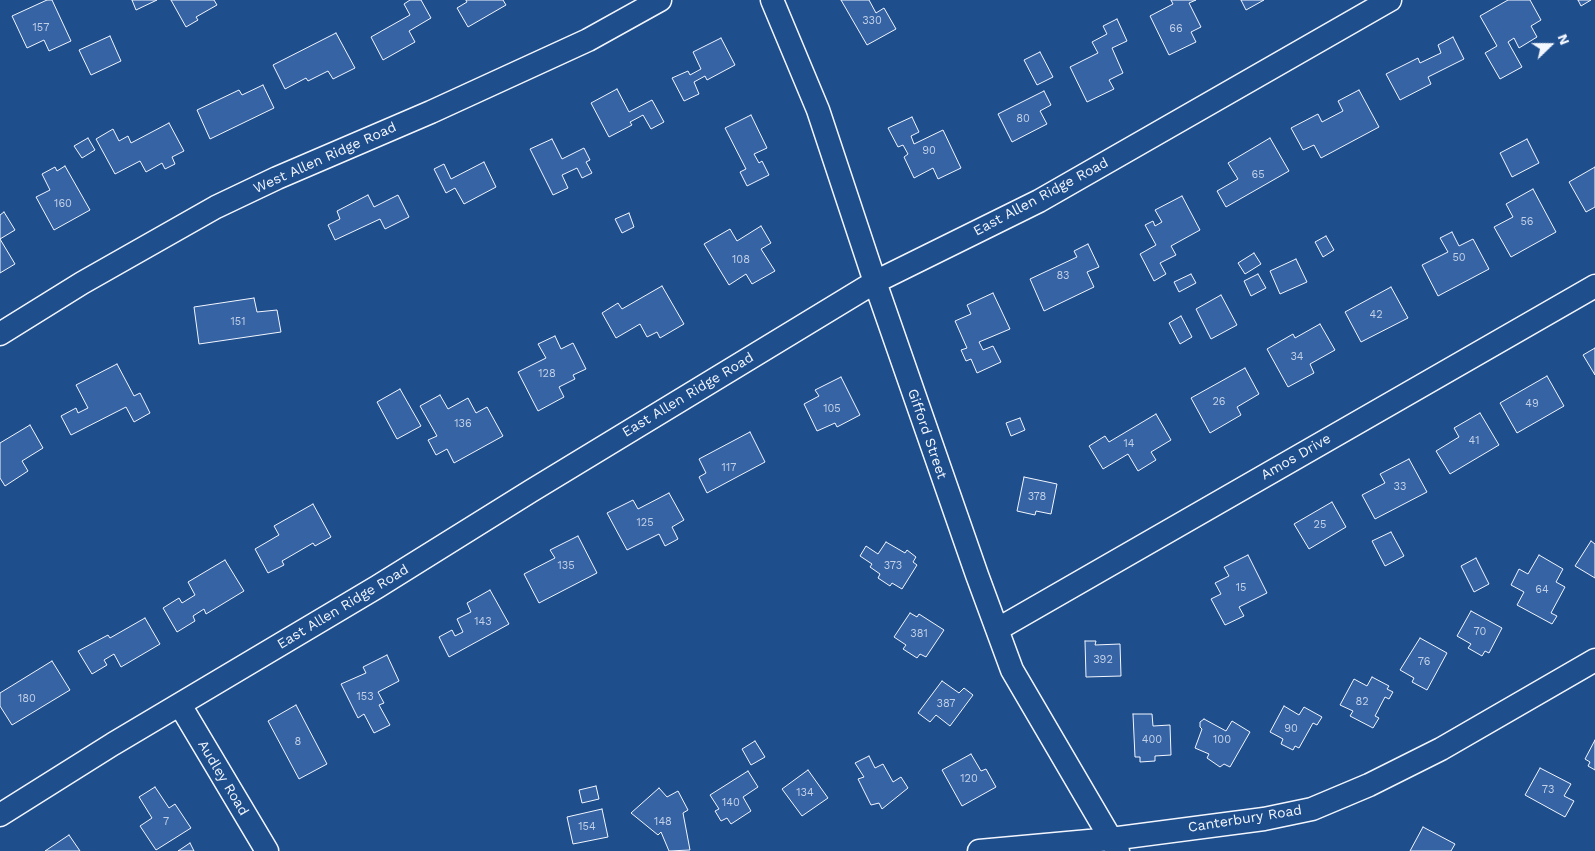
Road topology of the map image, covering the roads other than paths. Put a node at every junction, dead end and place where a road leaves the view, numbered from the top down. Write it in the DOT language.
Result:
graph roads {
  1 [pos="660,0"];
  2 [pos="772,0"];
  3 [pos="1390,0"];
  4 [pos="874,282"];
  5 [pos="1595,286"];
  6 [pos="0,334"];
  7 [pos="998,629"];
  8 [pos="1595,660"];
  9 [pos="180,705"];
  10 [pos="0,815"];
  11 [pos="1114,845"];
  12 [pos="267,851"];
  13 [pos="979,851"];
  1 -- 6 [label="street, West Allen Ridge Road"];
  2 -- 4 [label="street, Gifford Street"];
  3 -- 4 [label="street, East Allen Ridge Road"];
  4 -- 7 [label="street, Gifford Street"];
  4 -- 9 [label="street, East Allen Ridge Road"];
  5 -- 7 [label="street, Amos Drive"];
  7 -- 11 [label="street, Gifford Street"];
  8 -- 11 [label="street, Canterbury Road"];
  9 -- 10 [label="street, East Allen Ridge Road"];
  9 -- 12 [label="street, Audley Road"];
  11 -- 13 [label="street, Canterbury Road"];
}
